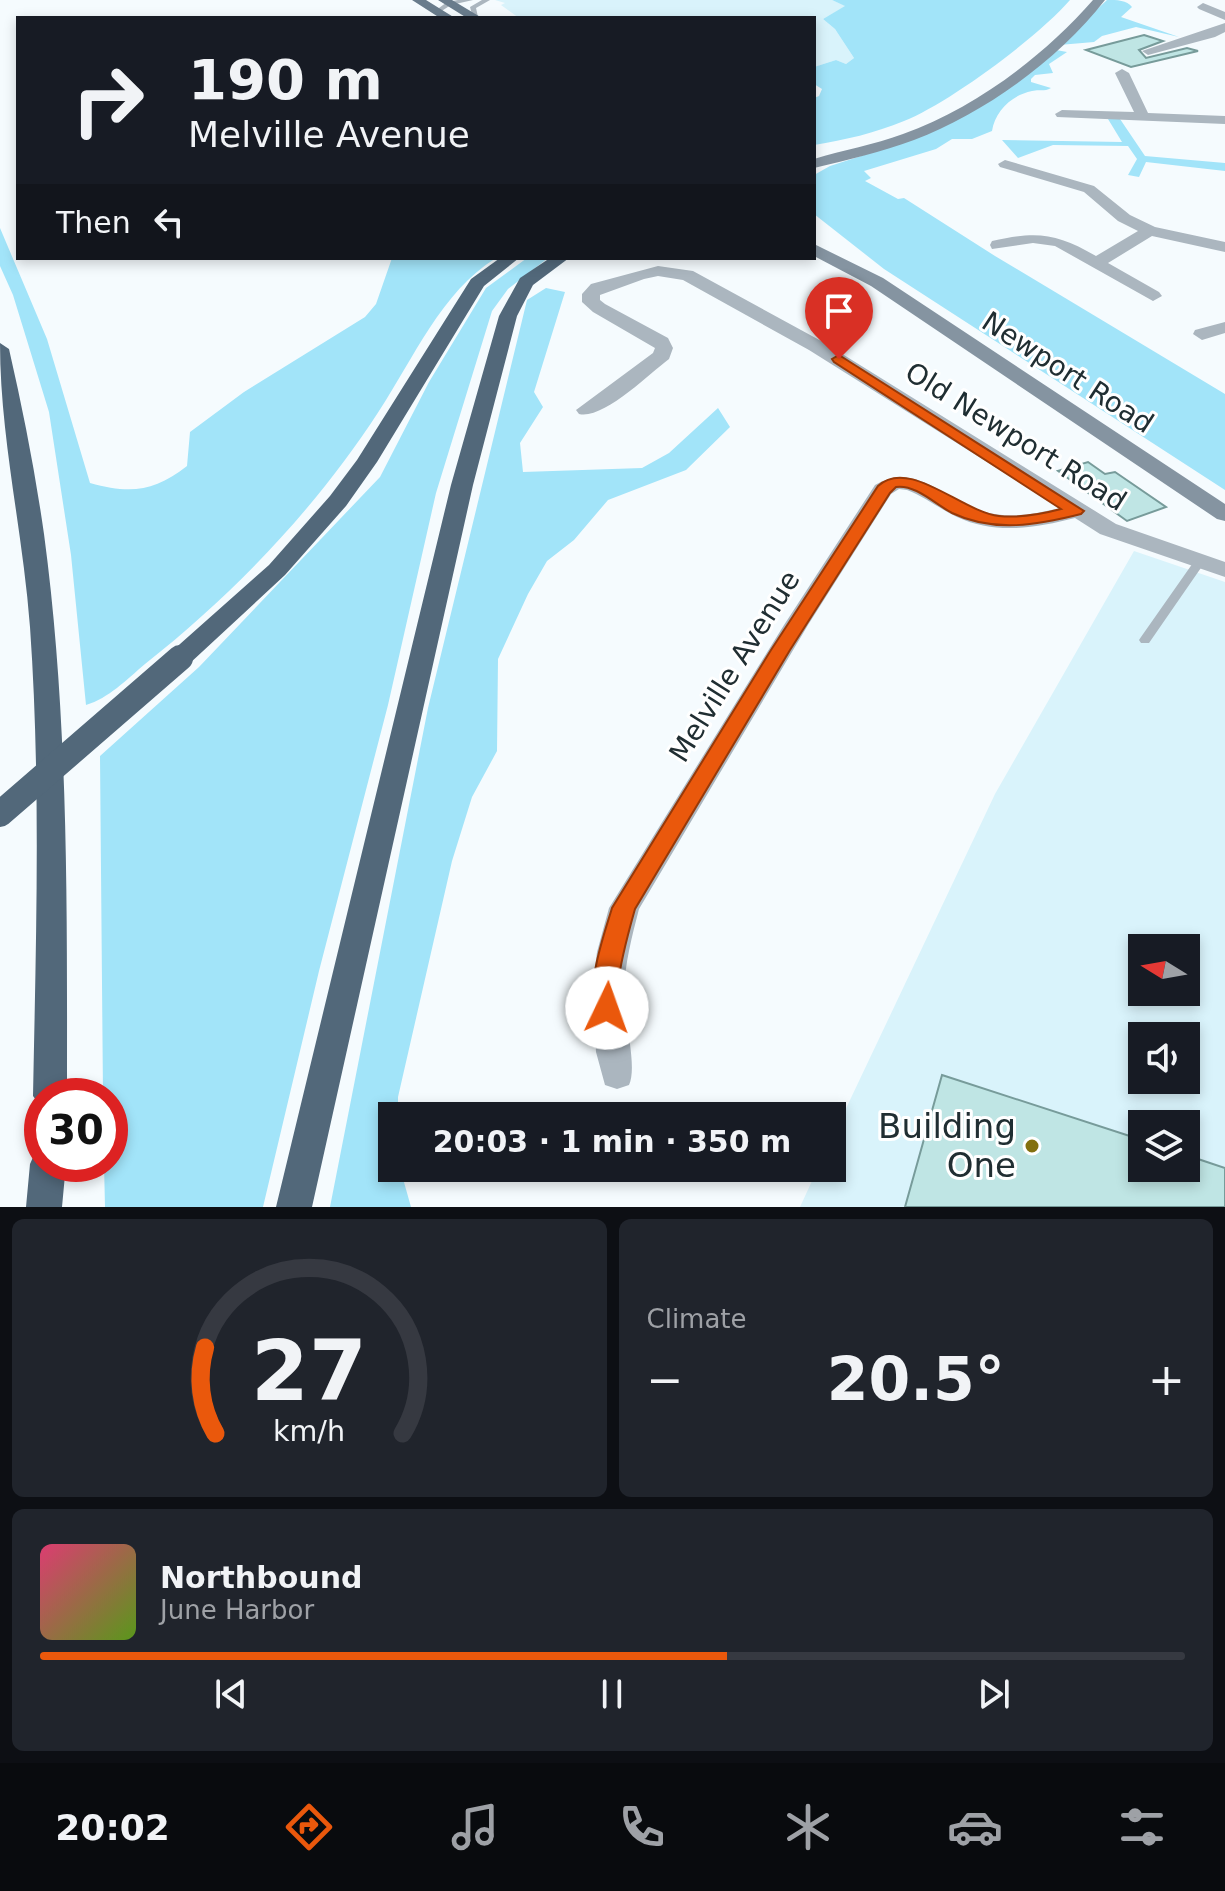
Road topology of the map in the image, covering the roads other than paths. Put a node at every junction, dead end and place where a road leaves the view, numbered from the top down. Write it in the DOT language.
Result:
graph roads {
  1 [pos="418,0"];
  2 [pos="470,0"];
  3 [pos="487,0"];
  4 [pos="1099,0"];
  5 [pos="1203,7"];
  6 [pos="445,8"];
  7 [pos="473,16"];
  8 [pos="476,16"];
  9 [pos="1225,16"];
  10 [pos="1225,27"];
  11 [pos="1148,51"];
  12 [pos="1122,73"];
  13 [pos="972,87"];
  14 [pos="1062,114"];
  15 [pos="1143,116"];
  16 [pos="1225,120"];
  17 [pos="816,148"];
  18 [pos="816,163"];
  19 [pos="1005,164"];
  20 [pos="1150,231"];
  21 [pos="816,236"];
  22 [pos="998,245"];
  23 [pos="1225,247"];
  24 [pos="816,250"];
  25 [pos="508,260"];
  26 [pos="558,260"];
  27 [pos="1097,262"];
  28 [pos="877,282"];
  29 [pos="1153,296"];
  30 [pos="1224,328"];
  31 [pos="1202,334"];
  32 [pos="0,349"];
  33 [pos="586,410"];
  34 [pos="1075,511"];
  35 [pos="1225,514"];
  36 [pos="1199,562"];
  37 [pos="1225,570"];
  38 [pos="1145,640"];
  39 [pos="0,814"];
  40 [pos="617,1075"];
  41 [pos="50,1078"];
  42 [pos="46,1182"];
  43 [pos="44,1207"];
  44 [pos="294,1207"];
  1 -- 6 [label="main road"];
  2 -- 6 [label="lane"];
  3 -- 8 [label="lane"];
  4 -- 18 [label="street"];
  5 -- 9 [label="street"];
  6 -- 7 [label="main road"];
  10 -- 11 [label="street"];
  12 -- 15 [label="street"];
  13 -- 17 [label="street"];
  14 -- 15 [label="street"];
  15 -- 16 [label="street"];
  19 -- 20 [label="street"];
  20 -- 23 [label="street"];
  20 -- 27 [label="street"];
  21 -- 28 [label="street, Newport Road"];
  22 -- 27 [label="street"];
  24 -- 28 [label="street, Newport Road"];
  25 -- 39 [label="highway, bridge"];
  26 -- 44 [label="highway"];
  27 -- 29 [label="street"];
  28 -- 35 [label="street, Newport Road"];
  30 -- 31 [label="street"];
  32 -- 41 [label="highway"];
  33 -- 34 [label="street, Old Newport Road"];
  34 -- 36 [label="street, Old Newport Road"];
  34 -- 40 [label="street, Melville Avenue"];
  36 -- 37 [label="street, Old Newport Road"];
  36 -- 38 [label="lane"];
  42 -- 43 [label="highway"];
}
